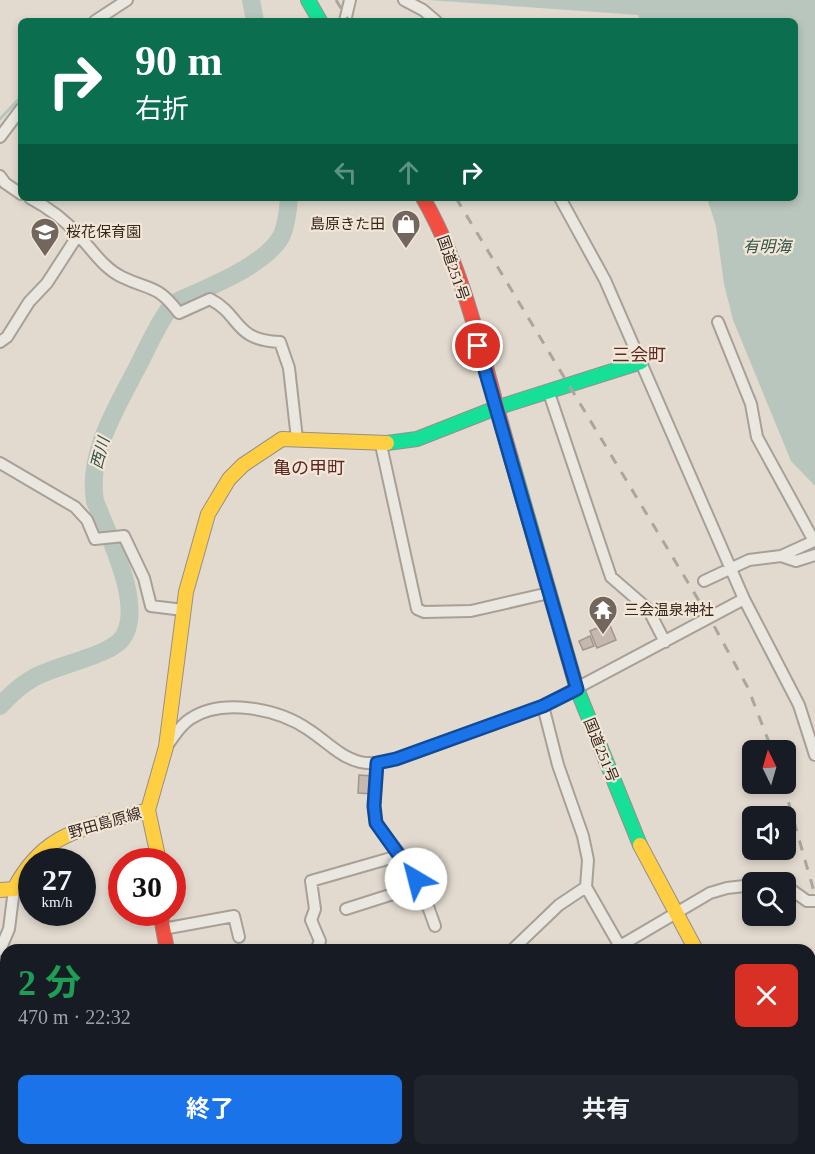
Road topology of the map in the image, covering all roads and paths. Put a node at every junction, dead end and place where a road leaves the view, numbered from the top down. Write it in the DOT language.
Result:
graph roads {
  1 [pos="127,0"];
  2 [pos="308,0"];
  3 [pos="350,0"];
  4 [pos="405,0"];
  5 [pos="99,18"];
  6 [pos="318,18"];
  7 [pos="346,18"];
  8 [pos="432,18"];
  9 [pos="18,113"];
  10 [pos="0,137"];
  11 [pos="0,176"];
  12 [pos="18,192"];
  13 [pos="34,201"];
  14 [pos="425,201"];
  15 [pos="562,201"];
  16 [pos="78,235"];
  17 [pos="718,322"];
  18 [pos="0,342"];
  19 [pos="641,362"];
  20 [pos="549,393"];
  21 [pos="496,409"];
  22 [pos="297,439"];
  23 [pos="381,445"];
  24 [pos="0,463"];
  25 [pos="815,555"];
  26 [pos="781,556"];
  27 [pos="731,568"];
  28 [pos="704,581"];
  29 [pos="549,593"];
  30 [pos="744,598"];
  31 [pos="183,610"];
  32 [pos="665,642"];
  33 [pos="577,689"];
  34 [pos="543,706"];
  35 [pos="166,747"];
  36 [pos="815,755"];
  37 [pos="377,763"];
  38 [pos="148,810"];
  39 [pos="156,848"];
  40 [pos="398,856"];
  41 [pos="416,882"];
  42 [pos="742,886"];
  43 [pos="586,887"];
  44 [pos="7,889"];
  45 [pos="796,894"];
  46 [pos="815,901"];
  47 [pos="346,909"];
  48 [pos="677,915"];
  49 [pos="162,926"];
  50 [pos="435,926"];
  51 [pos="163,929"];
  52 [pos="239,937"];
  53 [pos="3,944"];
  54 [pos="166,944"];
  55 [pos="319,944"];
  56 [pos="518,944"];
  57 [pos="619,944"];
  58 [pos="628,944"];
  59 [pos="693,944"];
  1 -- 5 [label="street"];
  2 -- 6 [label="main road"];
  3 -- 7 [label="street"];
  4 -- 8 [label="street"];
  9 -- 10 [label="street"];
  11 -- 12 [label="street"];
  13 -- 16 [label="street"];
  14 -- 21 [label="main road, 国道251号"];
  15 -- 19 [label="street"];
  16 -- 18 [label="street"];
  16 -- 22 [label="street"];
  17 -- 26 [label="street"];
  19 -- 20 [label="main road"];
  19 -- 27 [label="street"];
  20 -- 21 [label="main road"];
  20 -- 32 [label="street"];
  21 -- 23 [label="main road"];
  21 -- 29 [label="main road, 国道251号"];
  22 -- 23 [label="main road"];
  22 -- 31 [label="main road"];
  23 -- 29 [label="street"];
  24 -- 31 [label="street"];
  25 -- 26 [label="street"];
  26 -- 27 [label="street"];
  27 -- 28 [label="street"];
  27 -- 30 [label="street"];
  29 -- 33 [label="main road, 国道251号"];
  30 -- 32 [label="street"];
  30 -- 36 [label="street"];
  31 -- 35 [label="main road"];
  32 -- 33 [label="street"];
  33 -- 34 [label="street"];
  33 -- 48 [label="main road, 国道251号"];
  34 -- 37 [label="street"];
  34 -- 43 [label="street"];
  35 -- 37 [label="street"];
  35 -- 38 [label="main road"];
  37 -- 40 [label="street"];
  38 -- 39 [label="main road, 野田島原線"];
  38 -- 44 [label="main road, 野田島原線"];
  40 -- 41 [label="street"];
  40 -- 55 [label="street"];
  41 -- 47 [label="street"];
  41 -- 50 [label="street"];
  42 -- 48 [label="street"];
  43 -- 56 [label="street"];
  43 -- 57 [label="street"];
  44 -- 53 [label="street"];
  45 -- 46 [label="street"];
  48 -- 58 [label="street"];
  48 -- 59 [label="main road, 国道251号"];
  49 -- 51 [label="main road"];
  51 -- 52 [label="street"];
  51 -- 54 [label="main road"];
}
